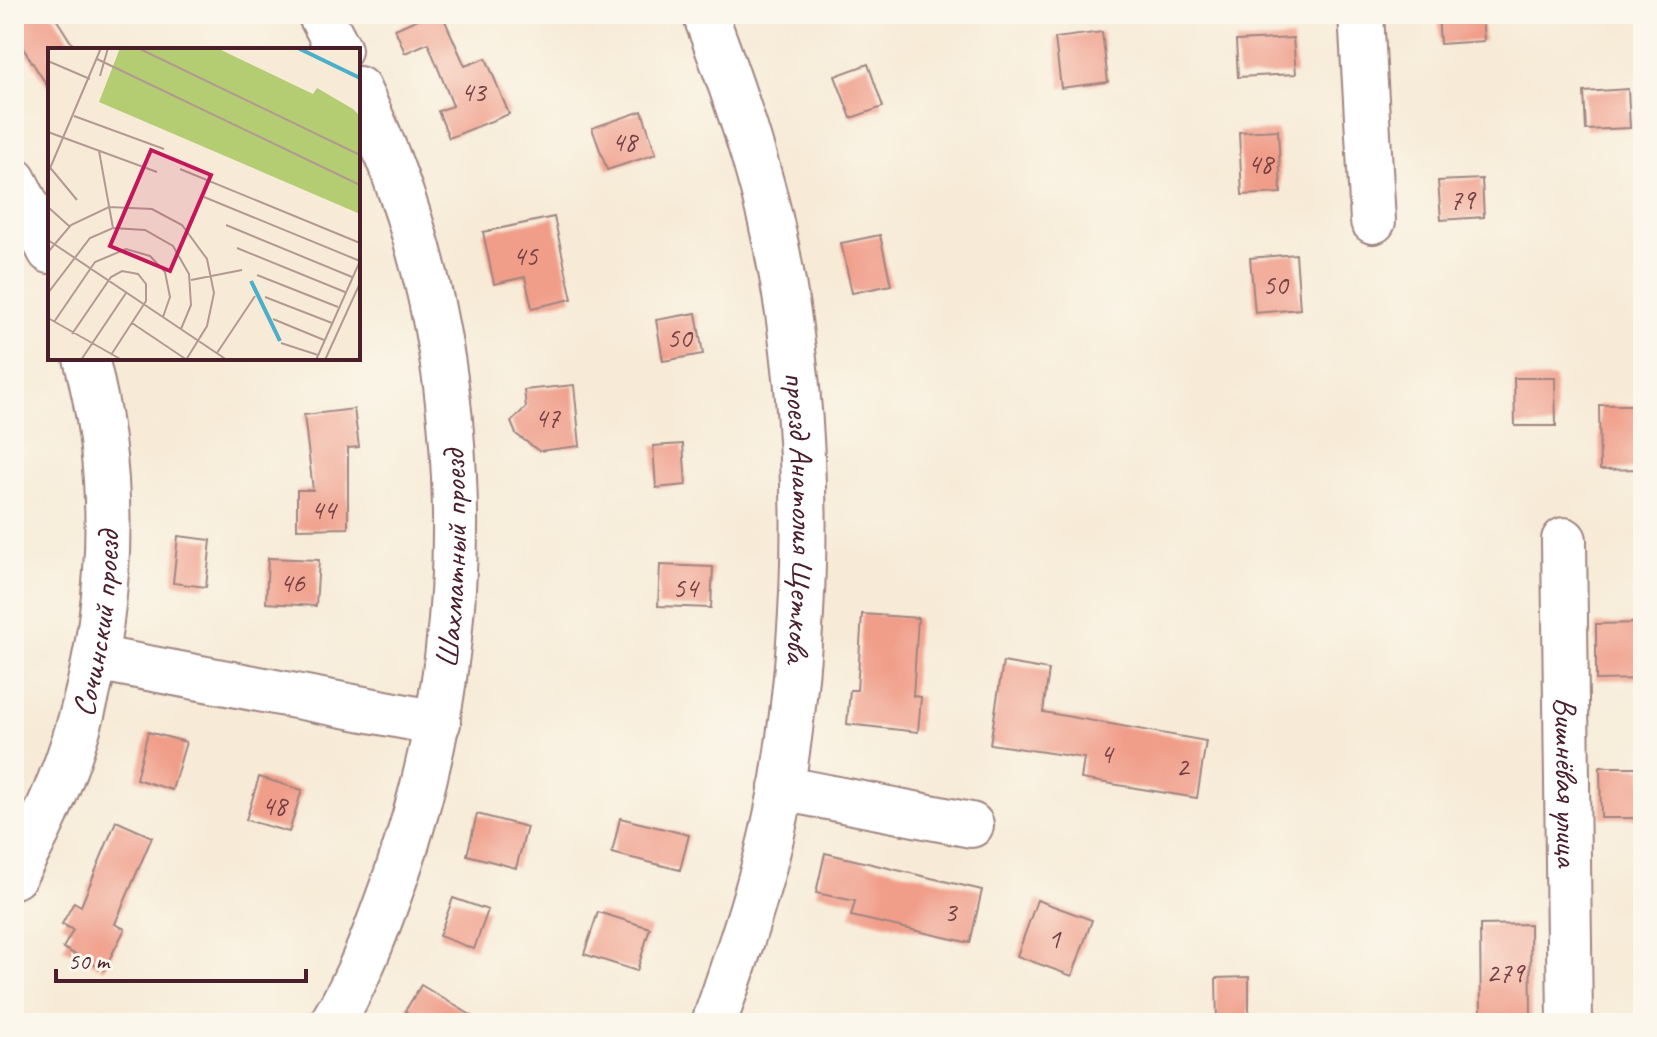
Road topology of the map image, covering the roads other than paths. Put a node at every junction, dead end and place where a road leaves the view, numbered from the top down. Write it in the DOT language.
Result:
graph roads {
  1 [pos="320,14"];
  2 [pos="705,14"];
  3 [pos="1361,14"];
  4 [pos="338,48"];
  5 [pos="360,93"];
  6 [pos="14,180"];
  7 [pos="1373,221"];
  8 [pos="48,247"];
  9 [pos="86,360"];
  10 [pos="1564,540"];
  11 [pos="95,658"];
  12 [pos="438,723"];
  13 [pos="781,788"];
  14 [pos="971,825"];
  15 [pos="14,876"];
  16 [pos="332,1023"];
  17 [pos="714,1023"];
  18 [pos="1570,1023"];
  1 -- 4 [label="street"];
  2 -- 13 [label="street, проезд Анатолия Щеткова"];
  3 -- 7 [label="street"];
  5 -- 12 [label="street, Шахматный проезд"];
  6 -- 8 [label="street"];
  9 -- 11 [label="street, Сочинский проезд"];
  10 -- 18 [label="street, Вишнёвая улица"];
  11 -- 12 [label="street"];
  11 -- 15 [label="street, Сочинский проезд"];
  12 -- 16 [label="street, Шахматный проезд"];
  13 -- 14 [label="street"];
  13 -- 17 [label="street, проезд Анатолия Щеткова"];
}
